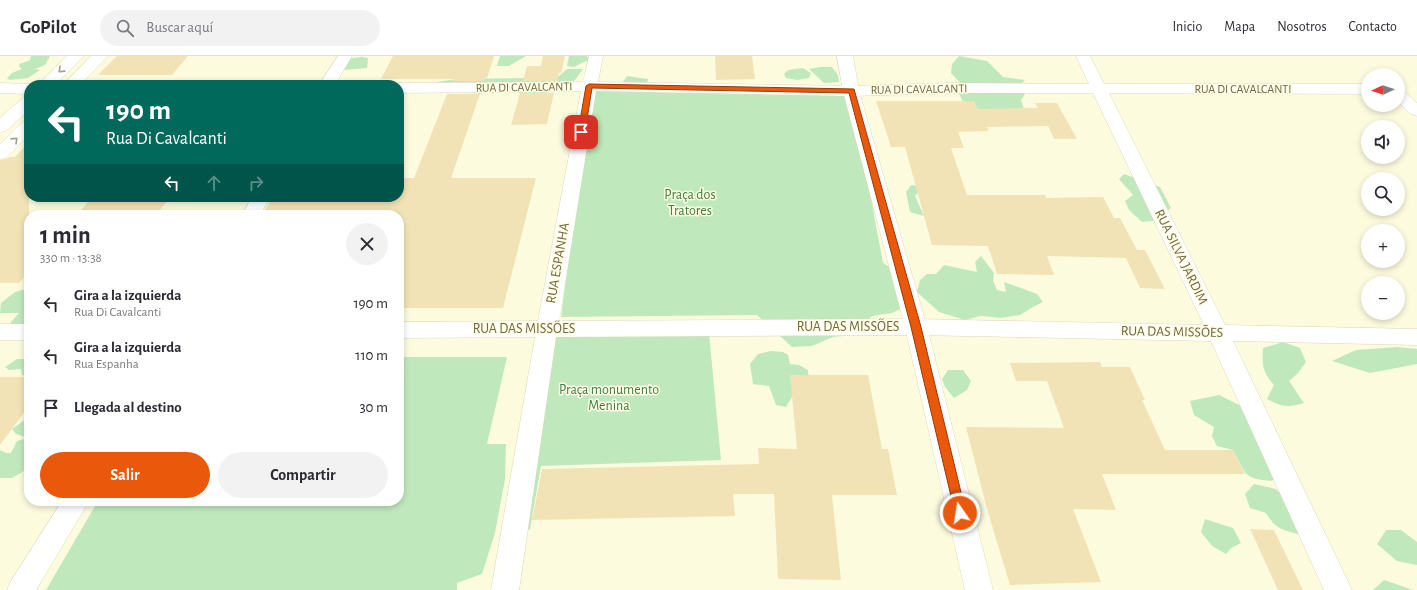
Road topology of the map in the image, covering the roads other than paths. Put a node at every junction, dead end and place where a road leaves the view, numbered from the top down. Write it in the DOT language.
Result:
graph roads {
  1 [pos="76,56"];
  2 [pos="100,56"];
  3 [pos="345,56"];
  4 [pos="596,56"];
  5 [pos="845,56"];
  6 [pos="1083,56"];
  7 [pos="51,80"];
  8 [pos="76,80"];
  9 [pos="330,80"];
  10 [pos="589,86"];
  11 [pos="0,88"];
  12 [pos="24,88"];
  13 [pos="404,88"];
  14 [pos="1098,88"];
  15 [pos="1361,89"];
  16 [pos="1405,89"];
  17 [pos="1417,89"];
  18 [pos="852,91"];
  19 [pos="1405,100"];
  20 [pos="24,105"];
  21 [pos="1417,111"];
  22 [pos="0,127"];
  23 [pos="24,131"];
  24 [pos="0,154"];
  25 [pos="916,327"];
  26 [pos="547,329"];
  27 [pos="404,330"];
  28 [pos="0,332"];
  29 [pos="24,332"];
  30 [pos="1218,333"];
  31 [pos="1417,337"];
  32 [pos="73,506"];
  33 [pos="21,590"];
  34 [pos="505,590"];
  35 [pos="978,590"];
  36 [pos="1338,590"];
  1 -- 7 [label="main road, one-way"];
  2 -- 8 [label="main road"];
  3 -- 9 [label="street"];
  4 -- 10 [label="street, RUA ESPANHA"];
  5 -- 18 [label="main road"];
  6 -- 14 [label="street, RUA SILVA JARDIM"];
  10 -- 13 [label="street, RUA DI CAVALCANTI"];
  10 -- 18 [label="street, RUA DI CAVALCANTI"];
  10 -- 26 [label="street, RUA ESPANHA"];
  11 -- 12 [label="street"];
  14 -- 15 [label="street, RUA DI CAVALCANTI"];
  14 -- 18 [label="street, RUA DI CAVALCANTI"];
  14 -- 30 [label="street, RUA SILVA JARDIM"];
  16 -- 17 [label="street"];
  18 -- 25 [label="main road"];
  19 -- 21 [label="street"];
  20 -- 22 [label="main road"];
  24 -- 23 [label="main road, one-way"];
  25 -- 26 [label="street, RUA DAS MISSÕES"];
  25 -- 30 [label="street, RUA DAS MISSÕES"];
  25 -- 35 [label="main road"];
  26 -- 27 [label="street, RUA DAS MISSÕES"];
  26 -- 34 [label="street, RUA ESPANHA"];
  28 -- 29 [label="street"];
  30 -- 31 [label="street, RUA DAS MISSÕES"];
  30 -- 36 [label="street, RUA SILVA JARDIM"];
  32 -- 33 [label="street"];
}
